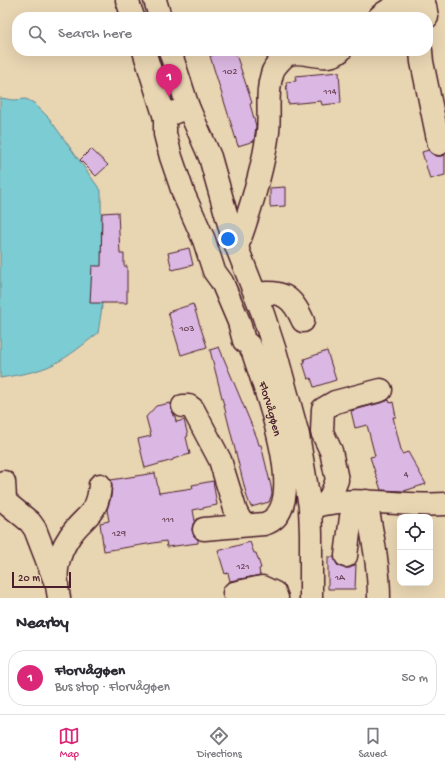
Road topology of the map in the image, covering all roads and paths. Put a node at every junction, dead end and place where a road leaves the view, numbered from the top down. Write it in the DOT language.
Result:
graph roads {
  1 [pos="127,0"];
  2 [pos="155,0"];
  3 [pos="131,12"];
  4 [pos="159,12"];
  5 [pos="385,12"];
  6 [pos="426,12"];
  7 [pos="146,56"];
  8 [pos="172,56"];
  9 [pos="285,56"];
  10 [pos="421,56"];
  11 [pos="188,108"];
  12 [pos="165,118"];
  13 [pos="439,144"];
  14 [pos="237,247"];
  15 [pos="256,294"];
  16 [pos="303,321"];
  17 [pos="381,390"];
  18 [pos="183,406"];
  19 [pos="4,482"];
  20 [pos="100,485"];
  21 [pos="359,502"];
  22 [pos="445,504"];
  23 [pos="319,505"];
  24 [pos="243,525"];
  25 [pos="204,529"];
  26 [pos="346,556"];
  27 [pos="58,591"];
  28 [pos="234,593"];
  29 [pos="277,598"];
  30 [pos="311,598"];
  31 [pos="379,598"];
  1 -- 3 [label="main road"];
  2 -- 4 [label="main road"];
  5 -- 6 [label="main road"];
  7 -- 12 [label="main road, Florvågøen"];
  8 -- 11 [label="main road, Florvågøen"];
  9 -- 14 [label="main road"];
  10 -- 13 [label="main road"];
  11 -- 12 [label="main road"];
  11 -- 14 [label="main road, Florvågøen"];
  12 -- 24 [label="main road, Florvågøen"];
  14 -- 15 [label="main road, Florvågøen"];
  15 -- 16 [label="main road"];
  15 -- 23 [label="main road, Florvågøen"];
  17 -- 23 [label="main road"];
  18 -- 24 [label="main road"];
  19 -- 27 [label="main road"];
  20 -- 27 [label="main road"];
  21 -- 22 [label="main road"];
  21 -- 23 [label="main road"];
  21 -- 26 [label="main road"];
  21 -- 31 [label="main road"];
  23 -- 30 [label="main road, Florvågøen"];
  24 -- 25 [label="main road, Florvågøen"];
  28 -- 29 [label="main road"];
}
